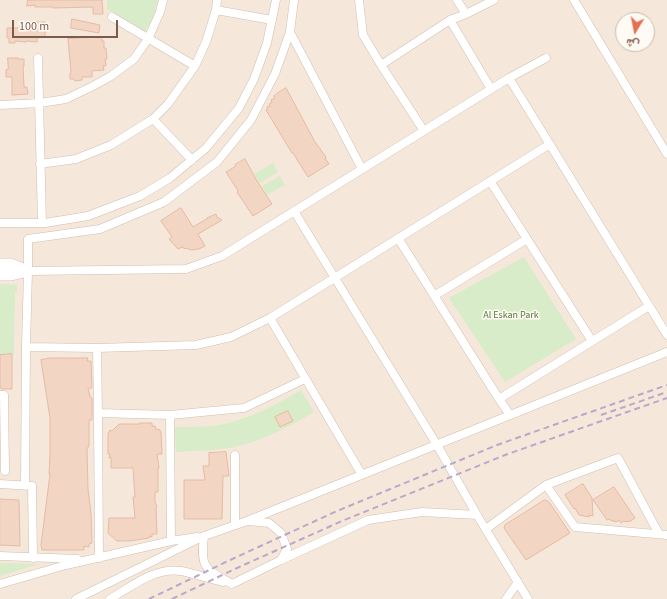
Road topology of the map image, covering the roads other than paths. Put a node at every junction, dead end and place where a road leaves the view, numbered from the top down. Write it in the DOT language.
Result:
graph roads {
  1 [pos="163,0"];
  2 [pos="217,0"];
  3 [pos="276,0"];
  4 [pos="294,0"];
  5 [pos="359,0"];
  6 [pos="457,0"];
  7 [pos="494,0"];
  8 [pos="574,0"];
  9 [pos="216,10"];
  10 [pos="466,14"];
  11 [pos="112,17"];
  12 [pos="272,20"];
  13 [pos="450,20"];
  14 [pos="290,32"];
  15 [pos="148,39"];
  16 [pos="38,58"];
  17 [pos="546,58"];
  18 [pos="381,65"];
  19 [pos="195,66"];
  20 [pos="510,78"];
  21 [pos="491,89"];
  22 [pos="40,103"];
  23 [pos="0,105"];
  24 [pos="153,119"];
  25 [pos="424,131"];
  26 [pos="550,144"];
  27 [pos="667,154"];
  28 [pos="192,160"];
  29 [pos="40,164"];
  30 [pos="362,169"];
  31 [pos="490,181"];
  32 [pos="294,211"];
  33 [pos="0,223"];
  34 [pos="42,223"];
  35 [pos="398,238"];
  36 [pos="527,239"];
  37 [pos="0,264"];
  38 [pos="28,271"];
  39 [pos="0,275"];
  40 [pos="335,277"];
  41 [pos="434,296"];
  42 [pos="649,306"];
  43 [pos="270,318"];
  44 [pos="667,335"];
  45 [pos="592,341"];
  46 [pos="26,347"];
  47 [pos="97,348"];
  48 [pos="667,352"];
  49 [pos="305,379"];
  50 [pos="0,395"];
  51 [pos="499,399"];
  52 [pos="98,413"];
  53 [pos="170,415"];
  54 [pos="510,416"];
  55 [pos="437,445"];
  56 [pos="235,455"];
  57 [pos="5,471"];
  58 [pos="362,475"];
  59 [pos="0,484"];
  60 [pos="25,485"];
  61 [pos="546,485"];
  62 [pos="478,515"];
  63 [pos="247,521"];
  64 [pos="235,525"];
  65 [pos="486,529"];
  66 [pos="663,534"];
  67 [pos="204,536"];
  68 [pos="171,541"];
  69 [pos="0,556"];
  70 [pos="33,558"];
  71 [pos="98,558"];
  72 [pos="89,560"];
  73 [pos="281,560"];
  74 [pos="518,582"];
  75 [pos="0,584"];
  76 [pos="232,584"];
  77 [pos="76,599"];
  78 [pos="110,599"];
  79 [pos="506,599"];
  80 [pos="528,599"];
  1 -- 15 [label="street"];
  2 -- 9 [label="street"];
  3 -- 12 [label="street"];
  4 -- 14 [label="street"];
  5 -- 18 [label="street"];
  6 -- 10 [label="street"];
  7 -- 10 [label="street"];
  8 -- 27 [label="street"];
  9 -- 12 [label="street"];
  9 -- 19 [label="street"];
  10 -- 13 [label="street"];
  11 -- 15 [label="street"];
  12 -- 28 [label="street"];
  13 -- 18 [label="street"];
  13 -- 21 [label="street"];
  14 -- 30 [label="street"];
  14 -- 38 [label="street"];
  15 -- 19 [label="street"];
  15 -- 22 [label="street"];
  16 -- 22 [label="street"];
  17 -- 20 [label="street"];
  18 -- 25 [label="street"];
  19 -- 24 [label="street"];
  20 -- 21 [label="street"];
  20 -- 26 [label="street"];
  21 -- 25 [label="street"];
  22 -- 23 [label="street"];
  22 -- 29 [label="street"];
  24 -- 28 [label="street"];
  24 -- 29 [label="street"];
  25 -- 30 [label="street"];
  26 -- 31 [label="street"];
  26 -- 42 [label="street"];
  28 -- 34 [label="street"];
  29 -- 34 [label="street"];
  30 -- 32 [label="street"];
  31 -- 35 [label="street"];
  31 -- 36 [label="street"];
  32 -- 38 [label="street"];
  32 -- 40 [label="street"];
  33 -- 34 [label="street"];
  35 -- 40 [label="street"];
  35 -- 41 [label="street"];
  36 -- 41 [label="street"];
  36 -- 45 [label="street"];
  37 -- 38 [label="street"];
  38 -- 39 [label="street"];
  38 -- 46 [label="street"];
  40 -- 43 [label="street"];
  40 -- 55 [label="street"];
  41 -- 51 [label="street"];
  42 -- 44 [label="street"];
  42 -- 45 [label="street"];
  43 -- 47 [label="street"];
  43 -- 49 [label="street"];
  45 -- 51 [label="street"];
  46 -- 47 [label="street"];
  46 -- 60 [label="street"];
  47 -- 52 [label="street"];
  48 -- 54 [label="street"];
  49 -- 53 [label="street"];
  49 -- 58 [label="street"];
  50 -- 57 [label="street"];
  51 -- 54 [label="street"];
  52 -- 53 [label="street"];
  52 -- 71 [label="street"];
  53 -- 68 [label="street"];
  54 -- 55 [label="street"];
  55 -- 58 [label="street"];
  55 -- 62 [label="street"];
  56 -- 64 [label="street"];
  58 -- 63 [label="street"];
  59 -- 60 [label="street"];
  60 -- 70 [label="street"];
  61 -- 65 [label="street"];
  61 -- 66 [label="street"];
  61 -- 66 [label="street"];
  62 -- 65 [label="street"];
  62 -- 73 [label="street"];
  63 -- 64 [label="street"];
  63 -- 73 [label="street"];
  64 -- 67 [label="street"];
  65 -- 74 [label="street"];
  67 -- 68 [label="street"];
  67 -- 76 [label="street"];
  67 -- 77 [label="street"];
  68 -- 71 [label="street"];
  69 -- 70 [label="street"];
  70 -- 72 [label="street"];
  71 -- 72 [label="street"];
  72 -- 75 [label="street"];
  73 -- 76 [label="street"];
  74 -- 79 [label="street"];
  74 -- 80 [label="street"];
  76 -- 78 [label="street"];
}
